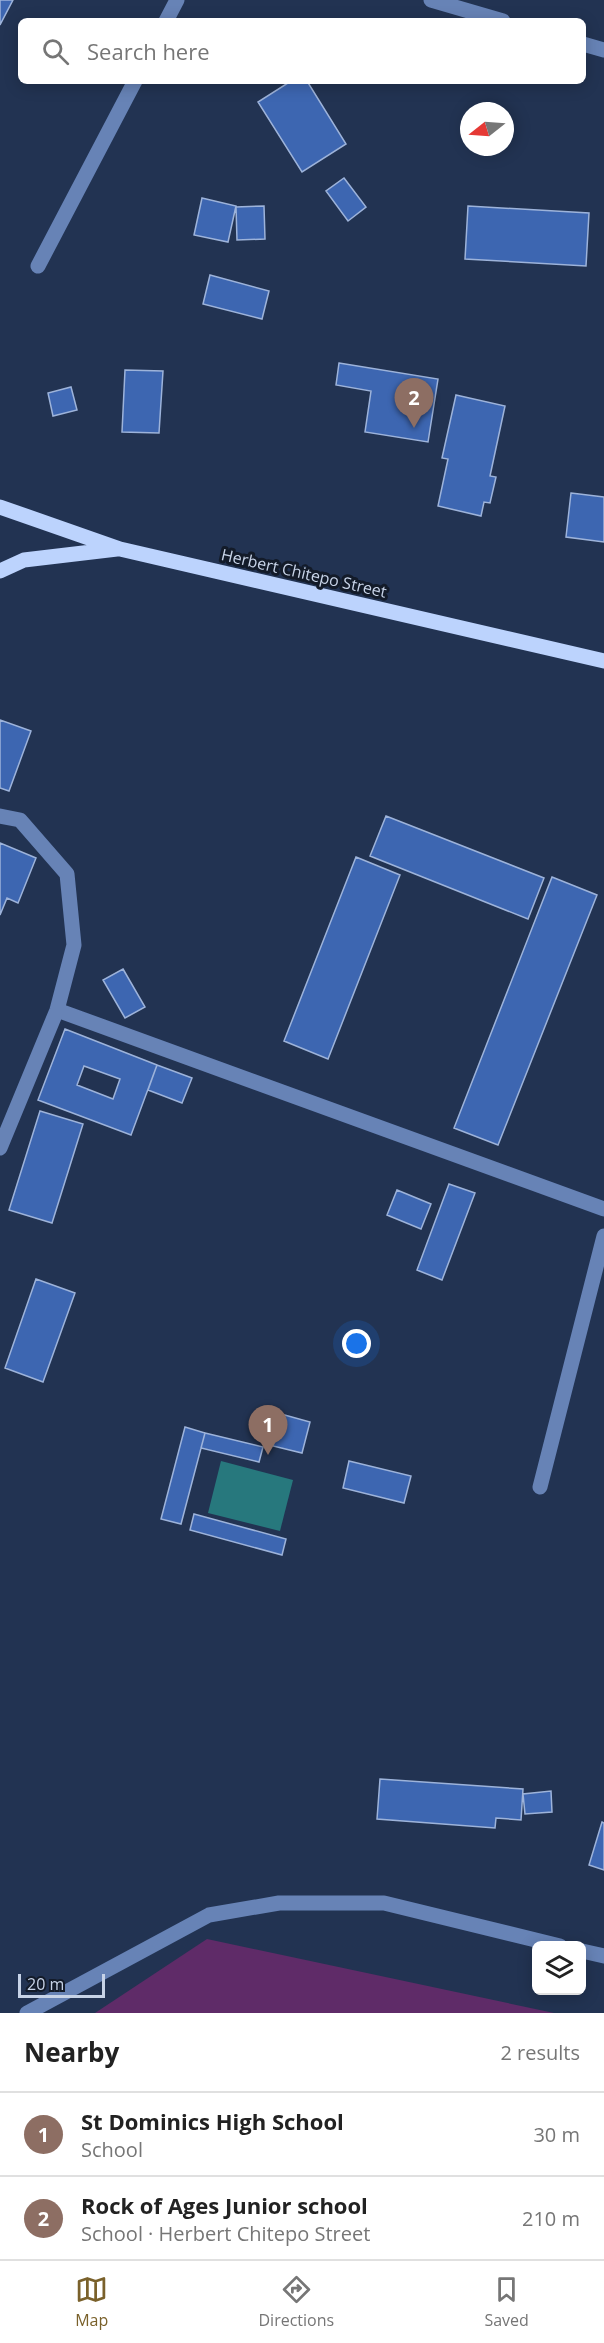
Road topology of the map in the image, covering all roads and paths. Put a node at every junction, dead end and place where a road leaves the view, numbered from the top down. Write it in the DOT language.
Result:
graph roads {
  1 [pos="177,0"];
  2 [pos="431,0"];
  3 [pos="168,18"];
  4 [pos="493,18"];
  5 [pos="586,45"];
  6 [pos="604,50"];
  7 [pos="133,84"];
  8 [pos="38,266"];
  9 [pos="0,507"];
  10 [pos="120,549"];
  11 [pos="0,571"];
  12 [pos="604,661"];
  13 [pos="0,816"];
  14 [pos="57,1010"];
  15 [pos="0,1148"];
  16 [pos="604,1209"];
  17 [pos="604,1236"];
  18 [pos="540,1487"];
  19 [pos="540,1941"];
  20 [pos="586,1952"];
  21 [pos="604,1956"];
  22 [pos="27,2013"];
  1 -- 3 [label="street"];
  2 -- 4 [label="street"];
  5 -- 6 [label="street"];
  7 -- 8 [label="street"];
  9 -- 10 [label="main road, Herbert Chitepo Street"];
  10 -- 11 [label="main road"];
  10 -- 12 [label="main road, Herbert Chitepo Street"];
  13 -- 14 [label="street"];
  14 -- 15 [label="street"];
  14 -- 16 [label="street"];
  17 -- 18 [label="street"];
  19 -- 22 [label="street"];
  20 -- 21 [label="street"];
}
